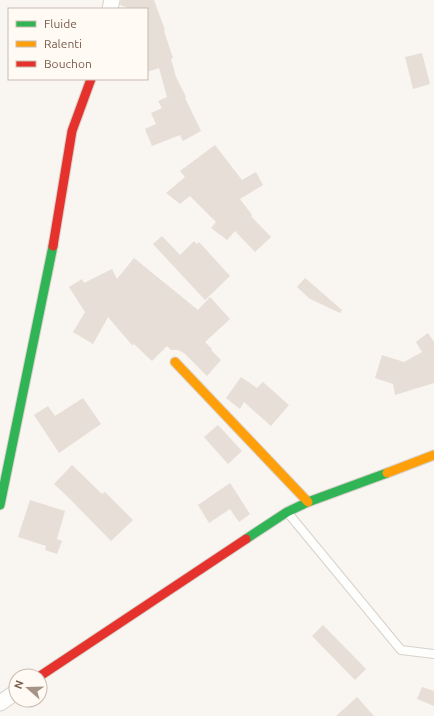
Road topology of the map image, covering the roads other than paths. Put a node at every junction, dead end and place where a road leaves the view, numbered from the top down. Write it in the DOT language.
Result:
graph roads {
  1 [pos="91,80"];
  2 [pos="175,362"];
  3 [pos="434,455"];
  4 [pos="308,502"];
  5 [pos="0,504"];
  6 [pos="287,512"];
  7 [pos="434,654"];
  8 [pos="48,671"];
  1 -- 5 [label="street"];
  2 -- 4 [label="street"];
  3 -- 4 [label="street"];
  4 -- 6 [label="street"];
  6 -- 7 [label="lane"];
  6 -- 8 [label="street"];
}
